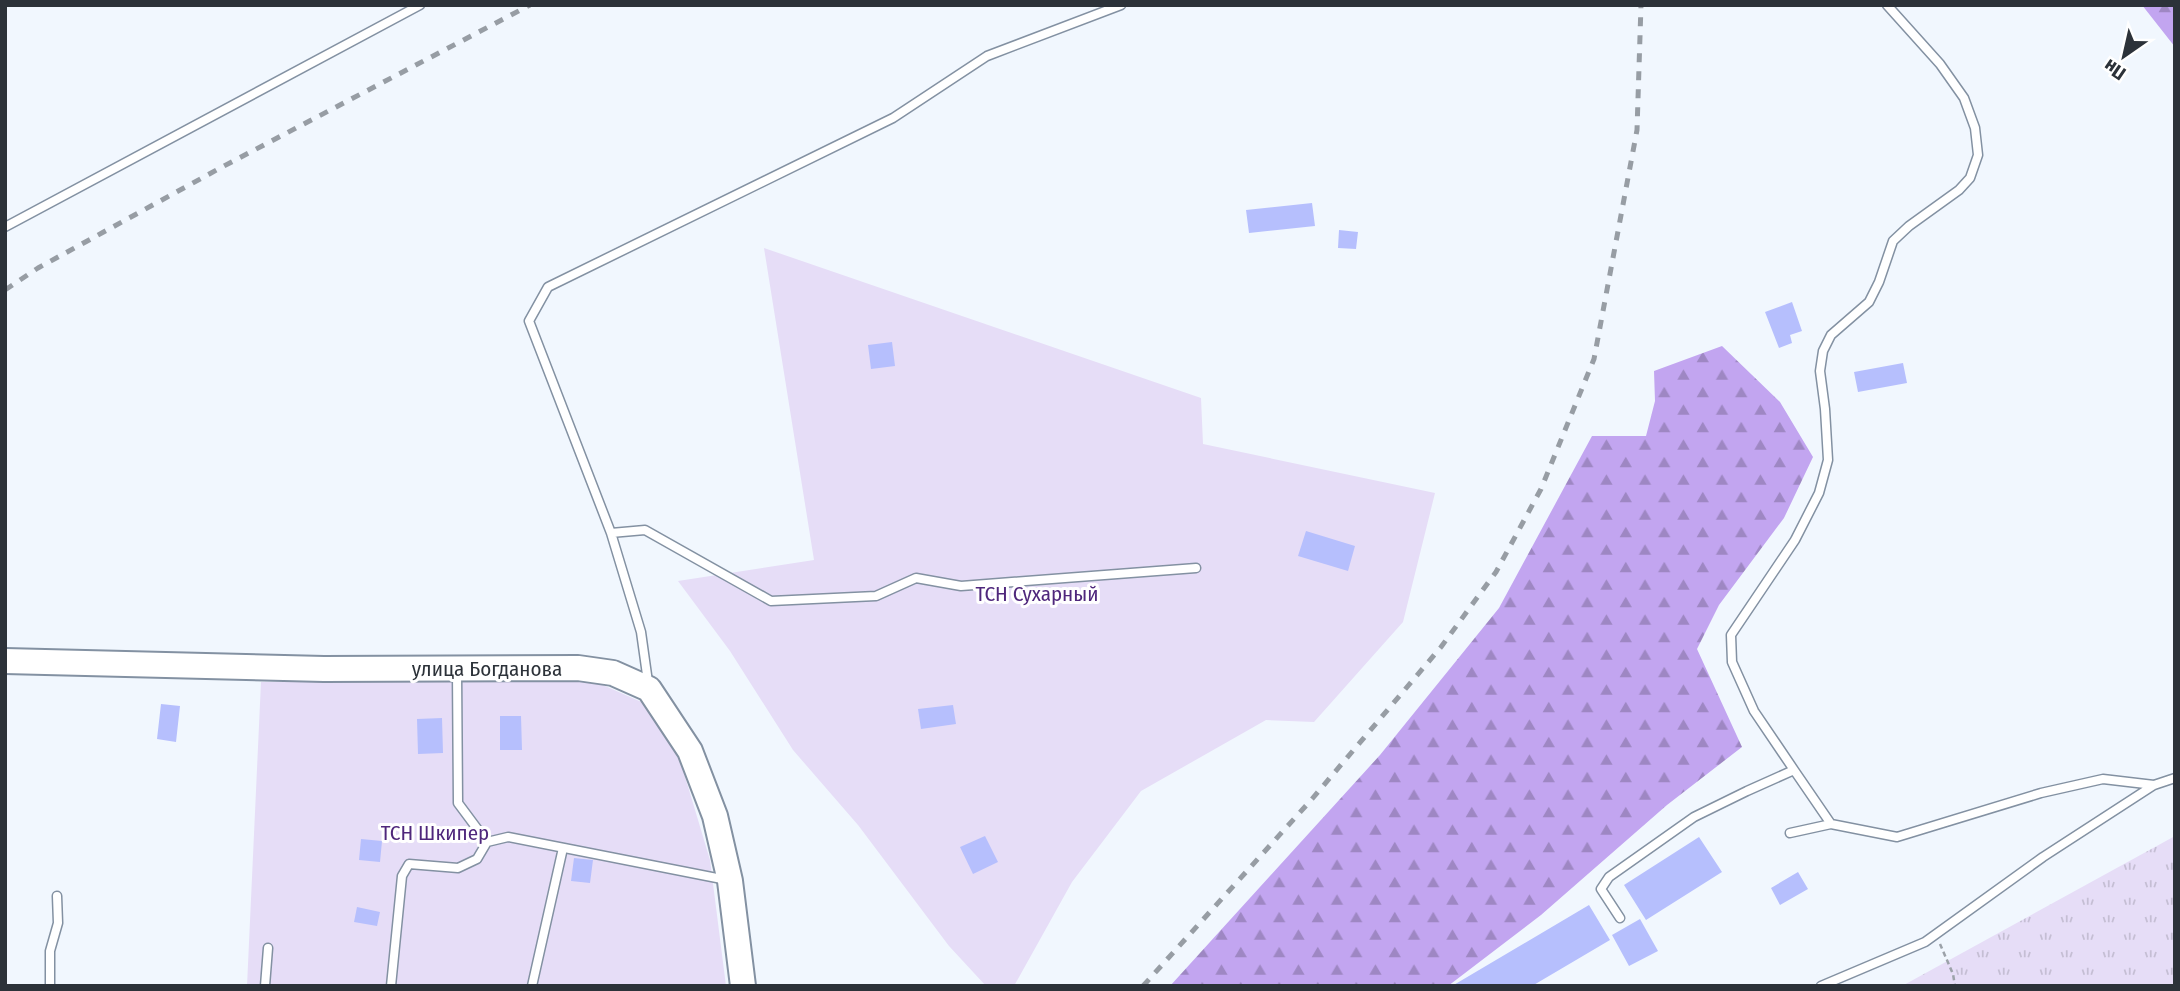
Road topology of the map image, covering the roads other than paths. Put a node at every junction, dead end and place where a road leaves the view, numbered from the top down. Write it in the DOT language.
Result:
graph roads {
  1 [pos="420,5"];
  2 [pos="1121,5"];
  3 [pos="1887,5"];
  4 [pos="5,227"];
  5 [pos="611,533"];
  6 [pos="1196,568"];
  7 [pos="5,661"];
  8 [pos="457,669"];
  9 [pos="649,689"];
  10 [pos="1794,770"];
  11 [pos="2175,778"];
  12 [pos="2154,785"];
  13 [pos="1831,824"];
  14 [pos="1790,833"];
  15 [pos="487,842"];
  16 [pos="563,848"];
  17 [pos="730,881"];
  18 [pos="57,896"];
  19 [pos="1620,918"];
  20 [pos="268,948"];
  21 [pos="50,986"];
  22 [pos="265,986"];
  23 [pos="391,986"];
  24 [pos="533,986"];
  25 [pos="743,986"];
  26 [pos="1821,986"];
  1 -- 4 [label="lane"];
  2 -- 5 [label="lane"];
  3 -- 10 [label="lane"];
  5 -- 6 [label="lane"];
  5 -- 9 [label="lane"];
  7 -- 8 [label="main road, улица Богданова"];
  8 -- 9 [label="main road, улица Богданова"];
  8 -- 15 [label="lane"];
  9 -- 17 [label="main road"];
  10 -- 13 [label="lane"];
  10 -- 19 [label="lane"];
  11 -- 12 [label="lane"];
  12 -- 13 [label="lane"];
  12 -- 26 [label="lane"];
  13 -- 14 [label="lane"];
  15 -- 16 [label="lane"];
  15 -- 23 [label="lane"];
  16 -- 17 [label="lane"];
  16 -- 24 [label="lane"];
  17 -- 25 [label="main road"];
  18 -- 21 [label="lane"];
  20 -- 22 [label="lane"];
}
